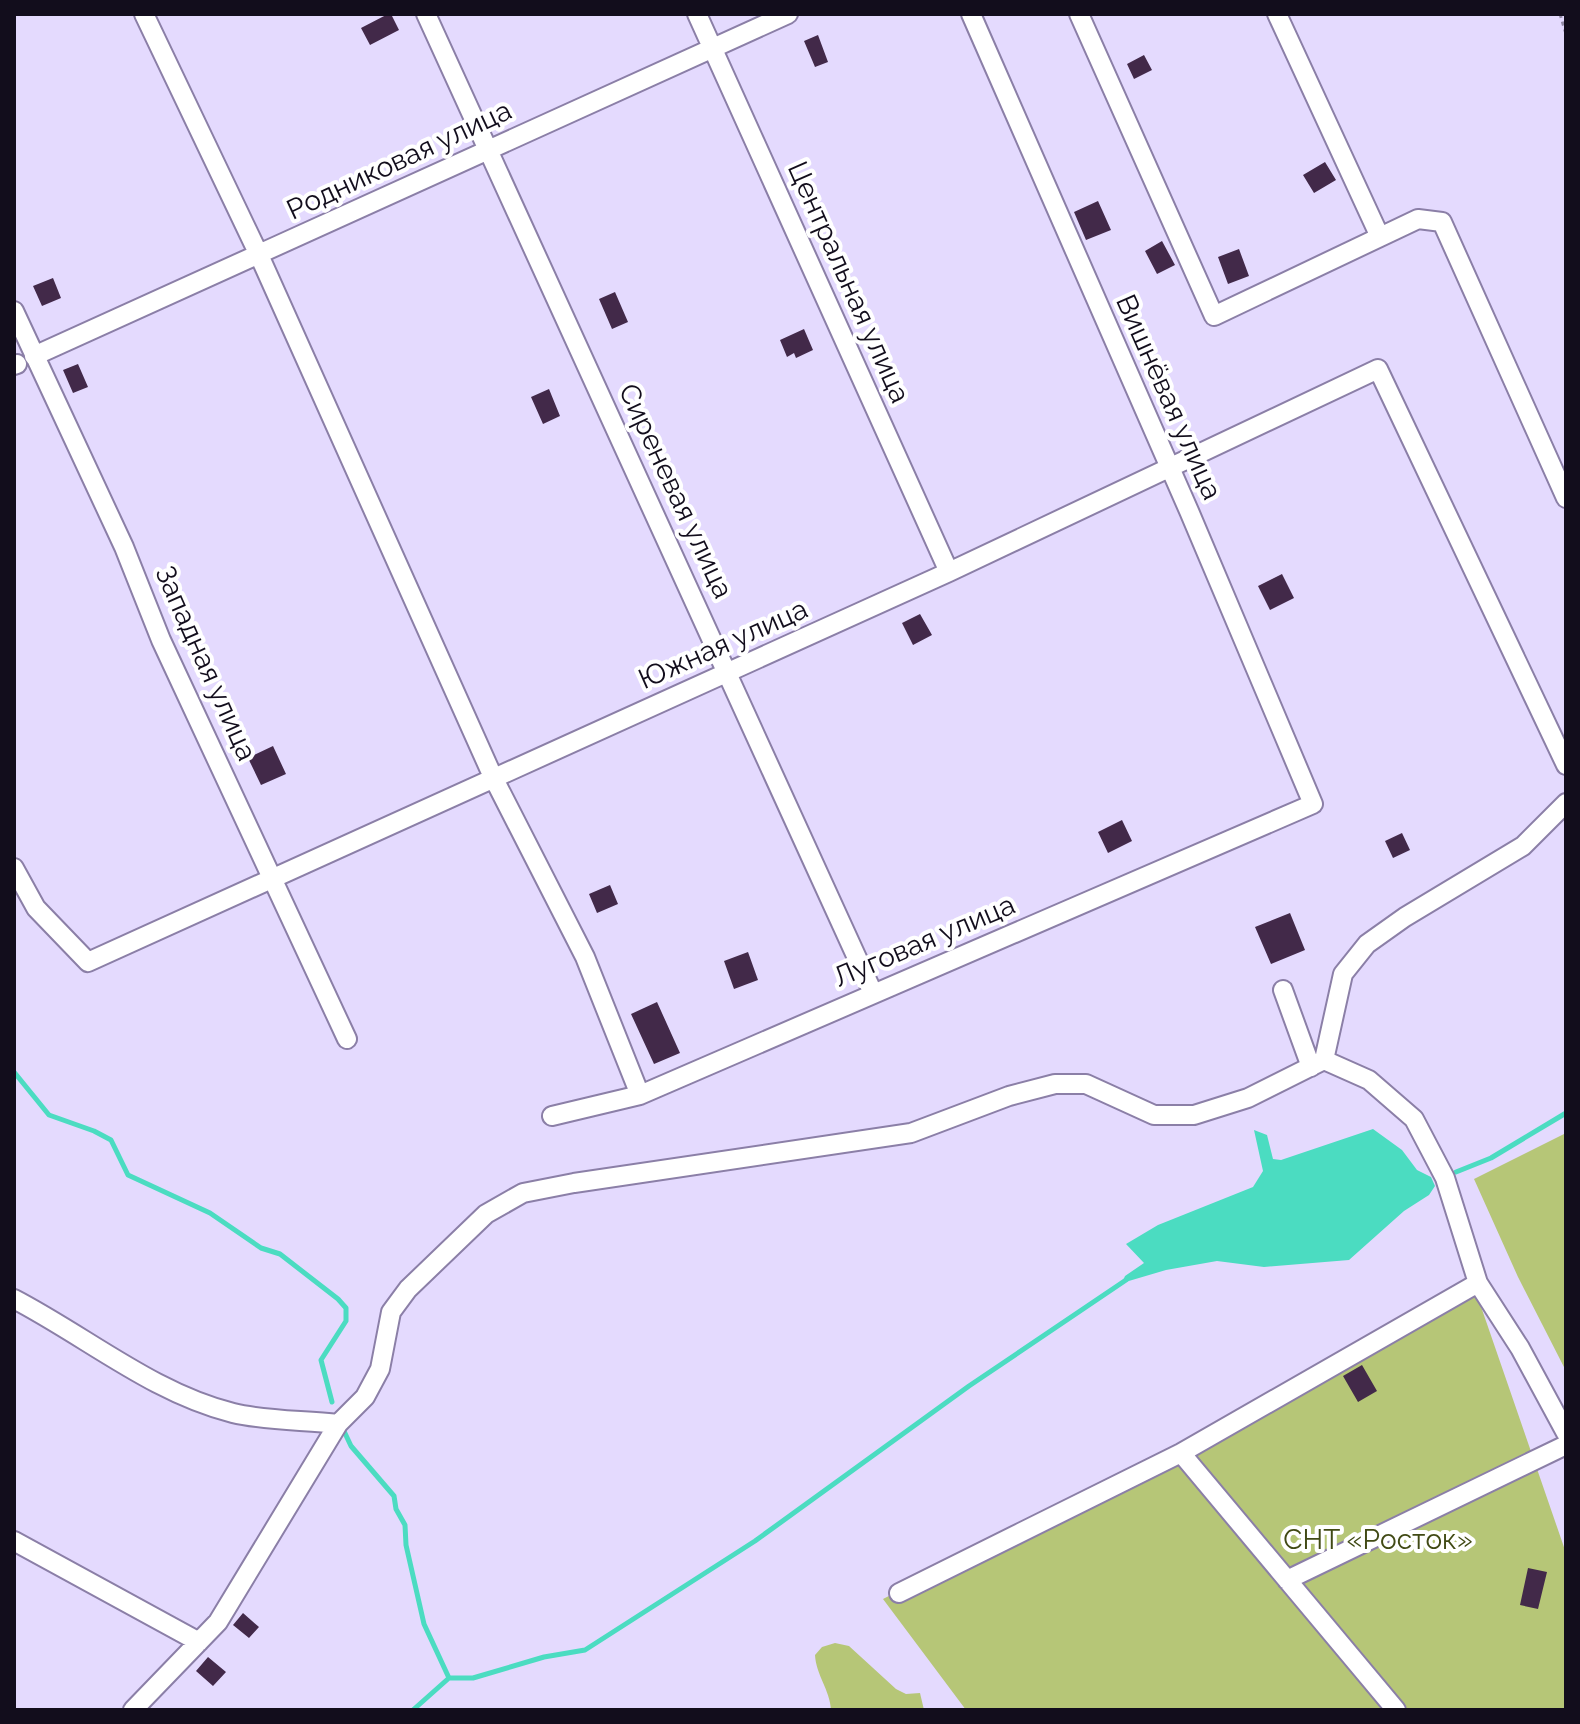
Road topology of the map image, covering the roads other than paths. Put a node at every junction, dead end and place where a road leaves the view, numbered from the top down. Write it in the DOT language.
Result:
graph roads {
  1 [pos="144,14"];
  2 [pos="426,14"];
  3 [pos="697,14"];
  4 [pos="788,14"];
  5 [pos="971,14"];
  6 [pos="1079,14"];
  7 [pos="1277,14"];
  8 [pos="712,48"];
  9 [pos="487,150"];
  10 [pos="1380,237"];
  11 [pos="259,255"];
  12 [pos="14,311"];
  13 [pos="22,362"];
  14 [pos="1170,468"];
  15 [pos="1566,498"];
  16 [pos="949,572"];
  17 [pos="729,674"];
  18 [pos="1566,765"];
  19 [pos="493,777"];
  20 [pos="1566,803"];
  21 [pos="1313,804"];
  22 [pos="14,868"];
  23 [pos="274,877"];
  24 [pos="1283,990"];
  25 [pos="873,993"];
  26 [pos="347,1039"];
  27 [pos="1317,1064"];
  28 [pos="640,1095"];
  29 [pos="552,1116"];
  30 [pos="1478,1283"];
  31 [pos="14,1300"];
  32 [pos="338,1424"];
  33 [pos="1566,1433"];
  34 [pos="1566,1445"];
  35 [pos="1181,1453"];
  36 [pos="14,1541"];
  37 [pos="1287,1580"];
  38 [pos="899,1593"];
  39 [pos="199,1642"];
  40 [pos="133,1710"];
  41 [pos="1396,1710"];
  1 -- 11 [label="street"];
  2 -- 9 [label="street, Сиреневая улица"];
  3 -- 8 [label="street, Центральная улица"];
  4 -- 8 [label="street, Родниковая улица"];
  5 -- 14 [label="street, Вишнёвая улица"];
  6 -- 10 [label="street"];
  7 -- 10 [label="street"];
  8 -- 9 [label="street, Родниковая улица"];
  8 -- 16 [label="street, Центральная улица"];
  9 -- 11 [label="street, Родниковая улица"];
  9 -- 17 [label="street, Сиреневая улица"];
  10 -- 15 [label="street"];
  11 -- 13 [label="street, Родниковая улица"];
  11 -- 19 [label="street"];
  12 -- 13 [label="street, Западная улица"];
  13 -- 23 [label="street, Западная улица"];
  14 -- 16 [label="street, Южная улица"];
  14 -- 18 [label="street, Южная улица"];
  14 -- 21 [label="street, Вишнёвая улица"];
  16 -- 17 [label="street, Южная улица"];
  17 -- 19 [label="street, Южная улица"];
  17 -- 25 [label="street, Сиреневая улица"];
  19 -- 23 [label="street, Южная улица"];
  19 -- 28 [label="street"];
  20 -- 27 [label="street"];
  21 -- 25 [label="street, Луговая улица"];
  22 -- 23 [label="street, Южная улица"];
  23 -- 26 [label="street, Западная улица"];
  24 -- 27 [label="street"];
  25 -- 28 [label="street, Луговая улица"];
  27 -- 30 [label="street"];
  27 -- 32 [label="street"];
  28 -- 29 [label="street, Луговая улица"];
  30 -- 33 [label="street"];
  30 -- 35 [label="street"];
  31 -- 32 [label="street"];
  32 -- 39 [label="street"];
  34 -- 37 [label="street"];
  35 -- 37 [label="street"];
  35 -- 38 [label="street"];
  36 -- 39 [label="street"];
  37 -- 41 [label="street"];
  39 -- 40 [label="street"];
}
